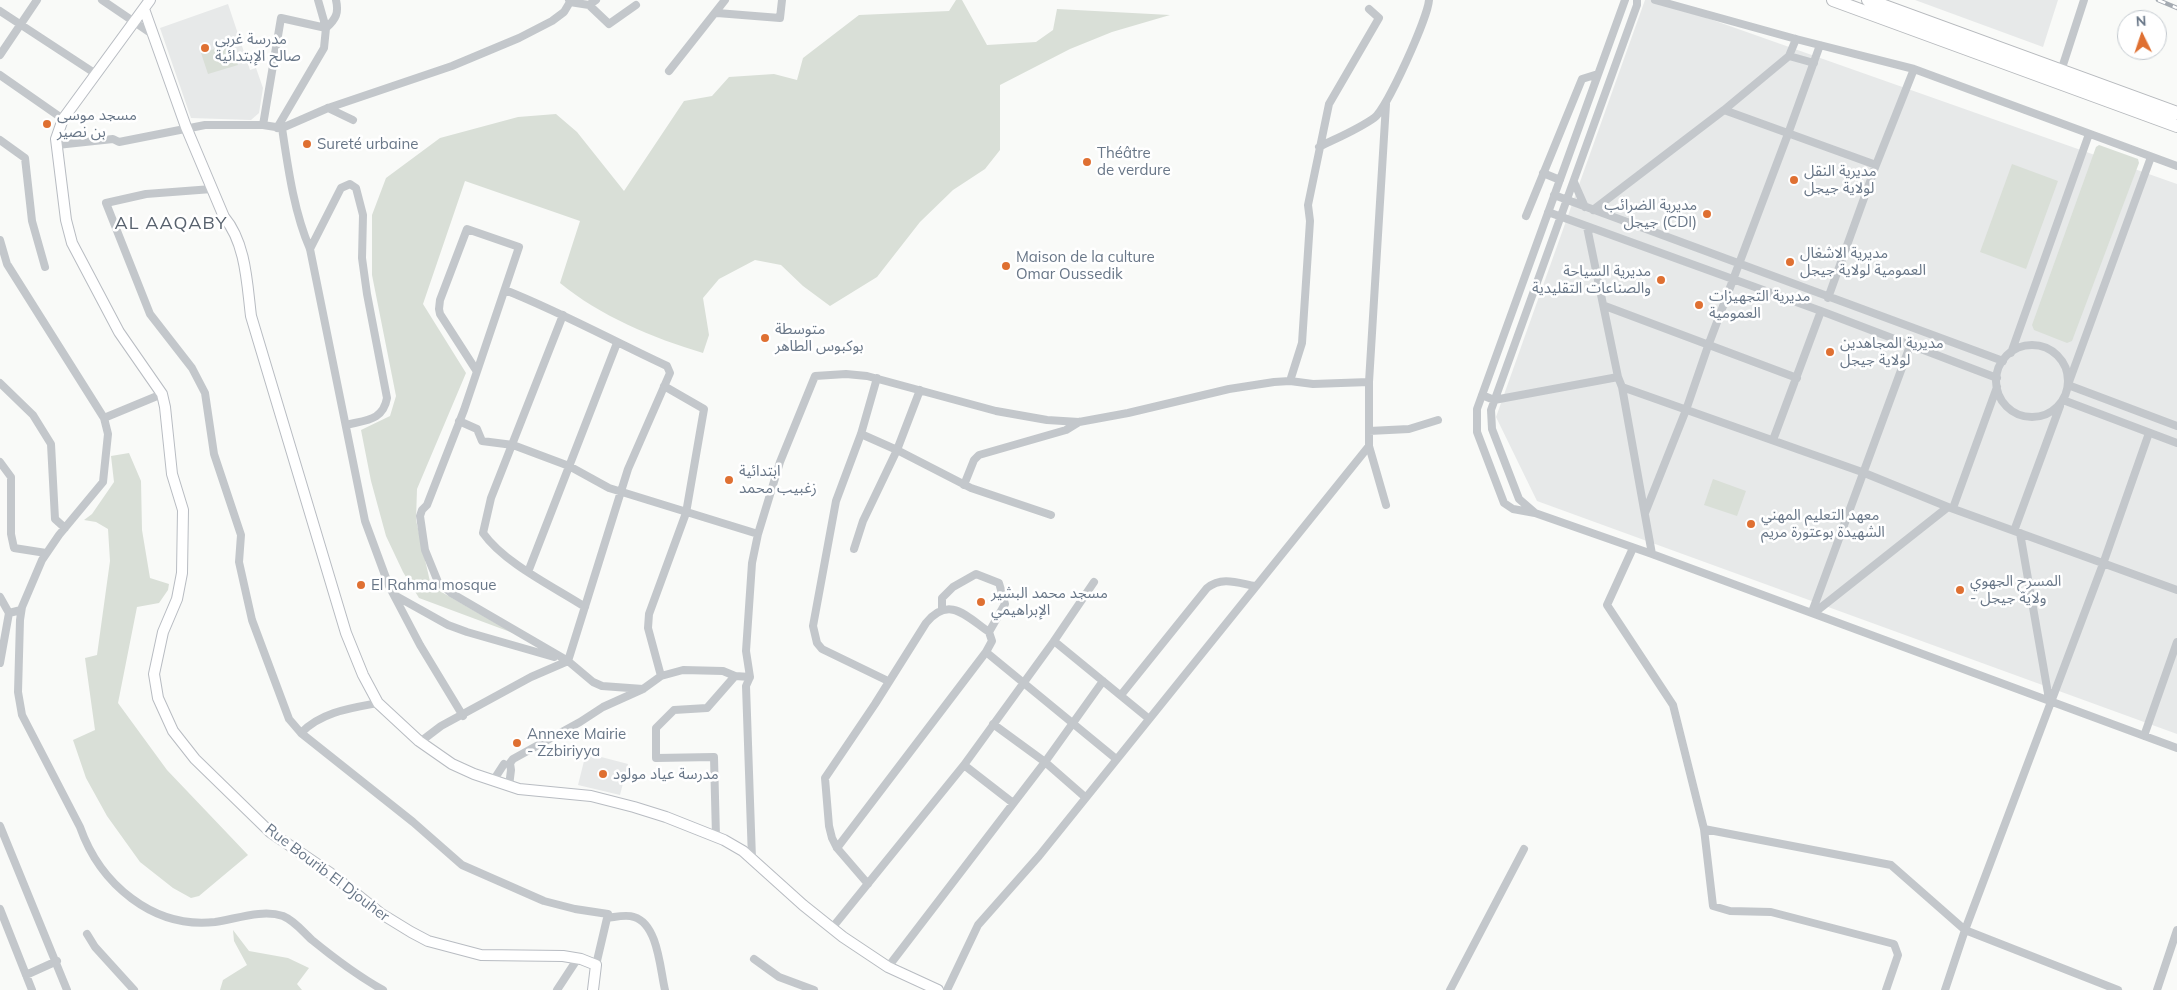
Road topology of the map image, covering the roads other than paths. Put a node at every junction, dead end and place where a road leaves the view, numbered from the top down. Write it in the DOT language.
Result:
graph roads {
  1 [pos="37,0"];
  2 [pos="102,0"];
  3 [pos="318,0"];
  4 [pos="336,0"];
  5 [pos="596,0"];
  6 [pos="725,0"];
  7 [pos="782,0"];
  8 [pos="1429,0"];
  9 [pos="1625,0"];
  10 [pos="1637,0"];
  11 [pos="1655,0"];
  12 [pos="1833,0"];
  13 [pos="1868,0"];
  14 [pos="2084,0"];
  15 [pos="570,1"];
  16 [pos="147,4"];
  17 [pos="589,5"];
  18 [pos="636,5"];
  19 [pos="1369,9"];
  20 [pos="0,11"];
  21 [pos="717,13"];
  22 [pos="135,21"];
  23 [pos="20,25"];
  24 [pos="326,28"];
  25 [pos="152,34"];
  26 [pos="1796,39"];
  27 [pos="1820,45"];
  28 [pos="0,55"];
  29 [pos="1789,56"];
  30 [pos="1814,63"];
  31 [pos="1914,69"];
  32 [pos="2061,70"];
  33 [pos="669,71"];
  34 [pos="96,74"];
  35 [pos="1598,74"];
  36 [pos="0,75"];
  37 [pos="1386,104"];
  38 [pos="328,108"];
  39 [pos="1724,110"];
  40 [pos="2177,113"];
  41 [pos="63,119"];
  42 [pos="353,120"];
  43 [pos="263,125"];
  44 [pos="2177,126"];
  45 [pos="186,127"];
  46 [pos="279,128"];
  47 [pos="1788,134"];
  48 [pos="2089,134"];
  49 [pos="0,140"];
  50 [pos="57,145"];
  51 [pos="1319,148"];
  52 [pos="2152,157"];
  53 [pos="1876,165"];
  54 [pos="2177,166"];
  55 [pos="1543,174"];
  56 [pos="1560,180"];
  57 [pos="1574,182"];
  58 [pos="212,189"];
  59 [pos="1554,195"];
  60 [pos="1568,200"];
  61 [pos="1589,208"];
  62 [pos="1548,212"];
  63 [pos="1526,216"];
  64 [pos="1561,217"];
  65 [pos="1585,226"];
  66 [pos="0,240"];
  67 [pos="310,248"];
  68 [pos="1738,263"];
  69 [pos="45,267"];
  70 [pos="1732,279"];
  71 [pos="505,290"];
  72 [pos="1828,298"];
  73 [pos="1605,306"];
  74 [pos="1821,311"];
  75 [pos="562,315"];
  76 [pos="618,343"];
  77 [pos="1708,346"];
  78 [pos="1910,346"];
  79 [pos="2011,353"];
  80 [pos="2003,361"];
  81 [pos="476,370"];
  82 [pos="1618,377"];
  83 [pos="877,378"];
  84 [pos="1797,378"];
  85 [pos="1997,378"];
  86 [pos="1290,381"];
  87 [pos="1369,382"];
  88 [pos="0,383"];
  89 [pos="2068,384"];
  90 [pos="664,386"];
  91 [pos="1622,387"];
  92 [pos="1997,388"];
  93 [pos="920,390"];
  94 [pos="162,394"];
  95 [pos="1482,395"];
  96 [pos="1494,400"];
  97 [pos="2062,402"];
  98 [pos="1686,410"];
  99 [pos="104,418"];
  100 [pos="1438,420"];
  101 [pos="459,422"];
  102 [pos="1079,422"];
  103 [pos="346,425"];
  104 [pos="2177,426"];
  105 [pos="1369,431"];
  106 [pos="2149,433"];
  107 [pos="861,434"];
  108 [pos="1773,440"];
  109 [pos="2177,443"];
  110 [pos="512,445"];
  111 [pos="1369,446"];
  112 [pos="896,450"];
  113 [pos="0,462"];
  114 [pos="569,466"];
  115 [pos="1862,472"];
  116 [pos="964,485"];
  117 [pos="620,492"];
  118 [pos="1386,505"];
  119 [pos="1950,508"];
  120 [pos="686,513"];
  121 [pos="1645,513"];
  122 [pos="1535,514"];
  123 [pos="1051,515"];
  124 [pos="65,528"];
  125 [pos="2017,532"];
  126 [pos="758,534"];
  127 [pos="1633,548"];
  128 [pos="854,549"];
  129 [pos="46,553"];
  130 [pos="1652,554"];
  131 [pos="2103,564"];
  132 [pos="528,572"];
  133 [pos="1094,582"];
  134 [pos="1255,586"];
  135 [pos="2177,590"];
  136 [pos="395,596"];
  137 [pos="0,597"];
  138 [pos="942,598"];
  139 [pos="585,607"];
  140 [pos="942,608"];
  141 [pos="953,608"];
  142 [pos="22,610"];
  143 [pos="9,613"];
  144 [pos="1813,613"];
  145 [pos="989,632"];
  146 [pos="1054,641"];
  147 [pos="2177,642"];
  148 [pos="986,652"];
  149 [pos="568,661"];
  150 [pos="0,663"];
  151 [pos="661,676"];
  152 [pos="734,676"];
  153 [pos="750,677"];
  154 [pos="888,681"];
  155 [pos="1103,681"];
  156 [pos="1024,682"];
  157 [pos="643,689"];
  158 [pos="1120,695"];
  159 [pos="2050,701"];
  160 [pos="378,703"];
  161 [pos="463,716"];
  162 [pos="1148,718"];
  163 [pos="993,724"];
  164 [pos="1074,724"];
  165 [pos="301,733"];
  166 [pos="2144,736"];
  167 [pos="420,742"];
  168 [pos="2177,748"];
  169 [pos="1116,758"];
  170 [pos="1045,762"];
  171 [pos="504,764"];
  172 [pos="964,765"];
  173 [pos="493,781"];
  174 [pos="509,786"];
  175 [pos="1085,797"];
  176 [pos="1013,803"];
  177 [pos="0,826"];
  178 [pos="1704,829"];
  179 [pos="716,836"];
  180 [pos="837,848"];
  181 [pos="1524,849"];
  182 [pos="752,859"];
  183 [pos="868,884"];
  184 [pos="0,909"];
  185 [pos="607,918"];
  186 [pos="832,928"];
  187 [pos="1965,930"];
  188 [pos="2177,930"];
  189 [pos="87,934"];
  190 [pos="578,958"];
  191 [pos="754,959"];
  192 [pos="57,961"];
  193 [pos="596,965"];
  194 [pos="888,967"];
  195 [pos="26,975"];
  196 [pos="32,990"];
  197 [pos="67,990"];
  198 [pos="134,990"];
  199 [pos="383,990"];
  200 [pos="557,990"];
  201 [pos="593,990"];
  202 [pos="665,990"];
  203 [pos="814,990"];
  204 [pos="938,990"];
  205 [pos="947,990"];
  206 [pos="1450,990"];
  207 [pos="1886,990"];
  208 [pos="1945,990"];
  209 [pos="2118,990"];
  210 [pos="2157,990"];
  1 -- 23 [label="street"];
  2 -- 22 [label="street"];
  3 -- 24 [label="street"];
  4 -- 24 [label="street"];
  5 -- 17 [label="street"];
  6 -- 21 [label="street"];
  7 -- 21 [label="street"];
  8 -- 37 [label="street"];
  9 -- 35 [label="street"];
  10 -- 57 [label="street"];
  11 -- 26 [label="street"];
  12 -- 44 [label="highway"];
  13 -- 32 [label="highway"];
  14 -- 32 [label="street"];
  15 -- 17 [label="street"];
  15 -- 38 [label="street"];
  16 -- 22 [label="main road, Rue Bourib El Djouher"];
  16 -- 25 [label="main road"];
  17 -- 18 [label="street"];
  19 -- 51 [label="street"];
  20 -- 23 [label="street"];
  21 -- 33 [label="street"];
  22 -- 25 [label="street"];
  22 -- 34 [label="main road, Rue Bourib El Djouher"];
  23 -- 28 [label="street"];
  23 -- 34 [label="street"];
  24 -- 43 [label="street"];
  24 -- 46 [label="street"];
  25 -- 45 [label="main road"];
  26 -- 27 [label="street"];
  26 -- 29 [label="street"];
  27 -- 30 [label="street"];
  27 -- 31 [label="street"];
  29 -- 30 [label="street"];
  29 -- 39 [label="street"];
  30 -- 47 [label="street"];
  31 -- 48 [label="street"];
  31 -- 53 [label="street"];
  32 -- 40 [label="highway"];
  34 -- 41 [label="main road, Rue Bourib El Djouher"];
  35 -- 55 [label="street"];
  35 -- 56 [label="street"];
  36 -- 41 [label="street"];
  37 -- 51 [label="street"];
  37 -- 87 [label="street"];
  38 -- 42 [label="street"];
  38 -- 46 [label="street"];
  39 -- 47 [label="street"];
  39 -- 61 [label="street"];
  41 -- 50 [label="main road, Rue Bourib El Djouher"];
  43 -- 45 [label="street"];
  43 -- 46 [label="street"];
  45 -- 50 [label="street"];
  45 -- 58 [label="main road"];
  46 -- 67 [label="street"];
  47 -- 53 [label="street"];
  47 -- 68 [label="street"];
  48 -- 52 [label="street"];
  48 -- 79 [label="street"];
  49 -- 69 [label="street"];
  50 -- 94 [label="main road, Rue Bourib El Djouher"];
  51 -- 86 [label="street"];
  52 -- 54 [label="street"];
  52 -- 89 [label="street"];
  53 -- 72 [label="street"];
  55 -- 56 [label="street"];
  55 -- 63 [label="street"];
  56 -- 59 [label="street"];
  57 -- 60 [label="street"];
  57 -- 61 [label="street"];
  58 -- 160 [label="main road"];
  58 -- 165 [label="street"];
  59 -- 60 [label="street"];
  59 -- 62 [label="street"];
  60 -- 61 [label="street"];
  60 -- 64 [label="street"];
  61 -- 65 [label="street"];
  61 -- 68 [label="street"];
  62 -- 64 [label="street"];
  62 -- 95 [label="street"];
  64 -- 65 [label="street"];
  64 -- 96 [label="street"];
  65 -- 70 [label="street"];
  65 -- 73 [label="street"];
  66 -- 99 [label="street"];
  67 -- 103 [label="street"];
  67 -- 103 [label="street"];
  68 -- 70 [label="street"];
  68 -- 72 [label="street"];
  70 -- 74 [label="street"];
  70 -- 77 [label="street"];
  71 -- 75 [label="street"];
  71 -- 81 [label="street"];
  71 -- 81 [label="street"];
  72 -- 80 [label="street"];
  73 -- 77 [label="street"];
  73 -- 82 [label="street"];
  74 -- 78 [label="street"];
  74 -- 84 [label="street"];
  75 -- 76 [label="street"];
  75 -- 110 [label="street"];
  76 -- 90 [label="street"];
  76 -- 114 [label="street"];
  77 -- 84 [label="street"];
  77 -- 98 [label="street"];
  78 -- 85 [label="street"];
  78 -- 115 [label="street"];
  79 -- 80 [label="street"];
  79 -- 89 [label="street"];
  80 -- 85 [label="street"];
  81 -- 101 [label="street"];
  82 -- 91 [label="street"];
  82 -- 96 [label="street"];
  83 -- 93 [label="street"];
  83 -- 107 [label="street"];
  83 -- 126 [label="street"];
  84 -- 108 [label="street"];
  85 -- 92 [label="street"];
  86 -- 87 [label="street"];
  86 -- 102 [label="street"];
  87 -- 105 [label="street"];
  88 -- 124 [label="street"];
  89 -- 97 [label="street"];
  89 -- 104 [label="street"];
  90 -- 117 [label="street"];
  90 -- 120 [label="street"];
  91 -- 98 [label="street"];
  91 -- 121 [label="street"];
  92 -- 97 [label="street"];
  92 -- 119 [label="street"];
  93 -- 102 [label="street"];
  93 -- 112 [label="street"];
  94 -- 99 [label="street"];
  94 -- 190 [label="main road, Rue Bourib El Djouher"];
  95 -- 96 [label="street"];
  95 -- 122 [label="street"];
  96 -- 122 [label="street"];
  97 -- 106 [label="street"];
  97 -- 125 [label="street"];
  98 -- 108 [label="street"];
  98 -- 121 [label="street"];
  99 -- 124 [label="street"];
  100 -- 105 [label="street"];
  101 -- 110 [label="street"];
  101 -- 149 [label="street"];
  102 -- 116 [label="street"];
  103 -- 136 [label="street"];
  105 -- 111 [label="street"];
  106 -- 109 [label="street"];
  106 -- 131 [label="street"];
  107 -- 112 [label="street"];
  107 -- 154 [label="street"];
  108 -- 115 [label="street"];
  110 -- 114 [label="street"];
  110 -- 132 [label="street"];
  111 -- 118 [label="street"];
  111 -- 134 [label="street"];
  112 -- 116 [label="street"];
  112 -- 128 [label="street"];
  113 -- 129 [label="street"];
  114 -- 117 [label="street"];
  114 -- 132 [label="street"];
  115 -- 119 [label="street"];
  115 -- 144 [label="street"];
  116 -- 123 [label="street"];
  117 -- 120 [label="street"];
  117 -- 139 [label="street"];
  119 -- 125 [label="street"];
  119 -- 144 [label="street"];
  120 -- 126 [label="street"];
  120 -- 151 [label="street"];
  121 -- 130 [label="street"];
  122 -- 127 [label="street"];
  124 -- 129 [label="street"];
  125 -- 131 [label="street"];
  125 -- 159 [label="street"];
  126 -- 153 [label="street"];
  127 -- 130 [label="street"];
  127 -- 178 [label="street"];
  129 -- 142 [label="street"];
  130 -- 144 [label="street"];
  131 -- 135 [label="street"];
  131 -- 159 [label="street"];
  132 -- 139 [label="street"];
  133 -- 146 [label="street"];
  134 -- 158 [label="street"];
  134 -- 162 [label="street"];
  136 -- 149 [label="street"];
  136 -- 161 [label="street"];
  137 -- 143 [label="street"];
  138 -- 140 [label="street"];
  138 -- 141 [label="street"];
  138 -- 145 [label="street"];
  139 -- 149 [label="street"];
  140 -- 141 [label="street"];
  140 -- 154 [label="street"];
  141 -- 145 [label="street"];
  142 -- 143 [label="street"];
  142 -- 199 [label="street"];
  143 -- 150 [label="street"];
  144 -- 159 [label="street"];
  145 -- 148 [label="street"];
  146 -- 155 [label="street"];
  146 -- 156 [label="street"];
  147 -- 166 [label="street"];
  148 -- 156 [label="street"];
  148 -- 180 [label="street"];
  149 -- 157 [label="street"];
  149 -- 161 [label="street"];
  151 -- 152 [label="street"];
  151 -- 157 [label="street"];
  152 -- 153 [label="street"];
  152 -- 179 [label="street"];
  153 -- 182 [label="street"];
  154 -- 180 [label="street"];
  155 -- 158 [label="street"];
  155 -- 164 [label="street"];
  156 -- 163 [label="street"];
  156 -- 164 [label="street"];
  157 -- 174 [label="street"];
  158 -- 162 [label="street"];
  159 -- 166 [label="street"];
  159 -- 187 [label="street"];
  160 -- 165 [label="street"];
  160 -- 167 [label="main road"];
  161 -- 167 [label="street"];
  162 -- 169 [label="street"];
  163 -- 170 [label="street"];
  163 -- 172 [label="street"];
  164 -- 169 [label="street"];
  164 -- 170 [label="street"];
  165 -- 185 [label="street"];
  166 -- 168 [label="street"];
  167 -- 173 [label="main road"];
  169 -- 175 [label="street"];
  170 -- 175 [label="street"];
  170 -- 176 [label="street"];
  171 -- 173 [label="street"];
  172 -- 176 [label="street"];
  172 -- 183 [label="street"];
  173 -- 174 [label="main road"];
  174 -- 179 [label="main road"];
  175 -- 205 [label="street"];
  176 -- 194 [label="street"];
  177 -- 192 [label="street"];
  178 -- 187 [label="street"];
  178 -- 207 [label="street"];
  179 -- 182 [label="main road"];
  180 -- 183 [label="street"];
  181 -- 206 [label="street"];
  182 -- 186 [label="main road"];
  183 -- 186 [label="street"];
  184 -- 195 [label="street"];
  185 -- 193 [label="street"];
  185 -- 202 [label="street"];
  186 -- 194 [label="main road"];
  187 -- 208 [label="street"];
  187 -- 209 [label="street"];
  188 -- 210 [label="street"];
  189 -- 198 [label="street"];
  190 -- 193 [label="main road, Rue Bourib El Djouher"];
  190 -- 200 [label="street"];
  191 -- 203 [label="street"];
  192 -- 195 [label="street"];
  192 -- 197 [label="street"];
  193 -- 201 [label="main road"];
  194 -- 204 [label="main road"];
  195 -- 196 [label="street"];
}
